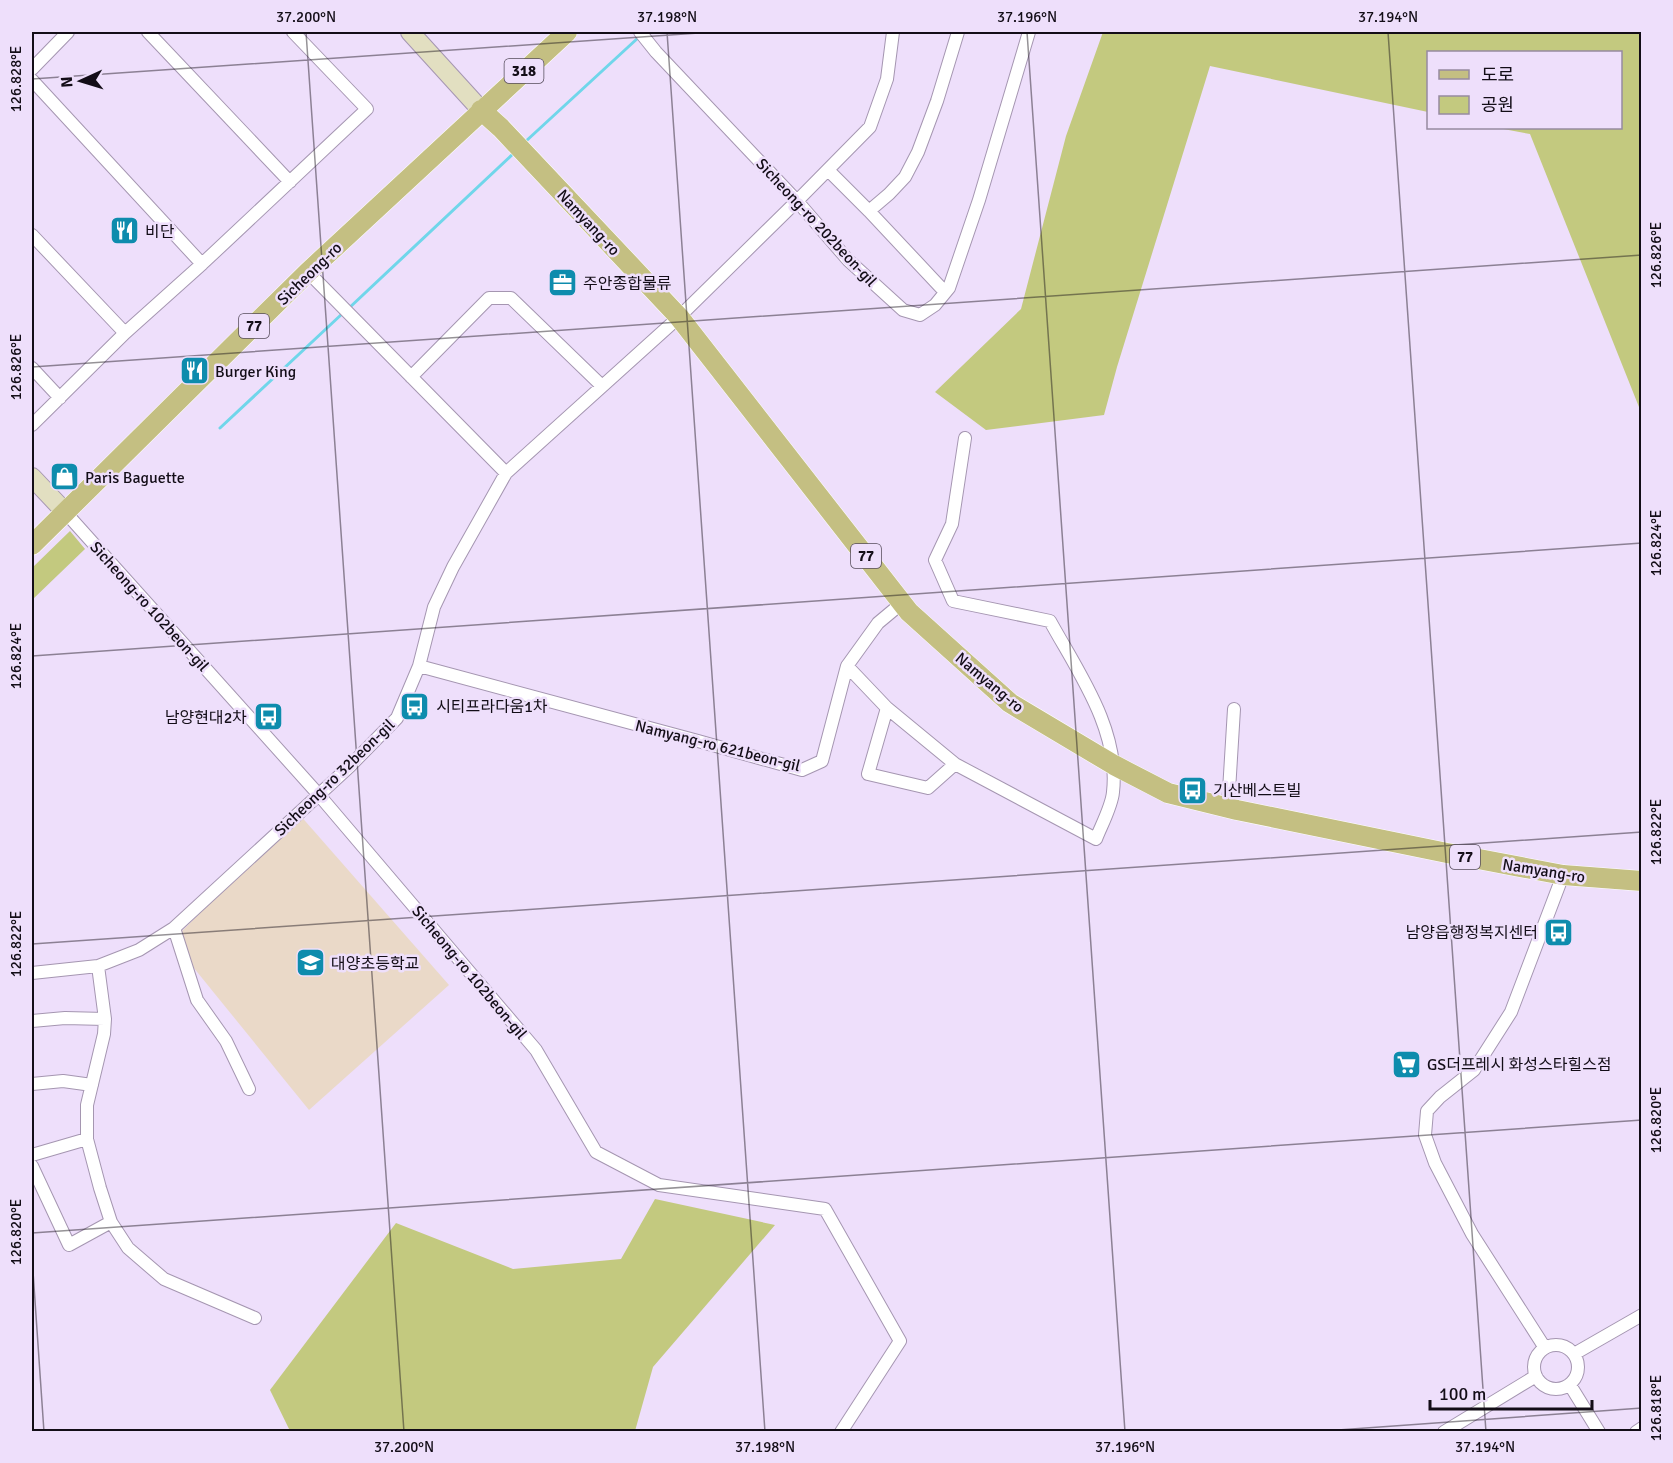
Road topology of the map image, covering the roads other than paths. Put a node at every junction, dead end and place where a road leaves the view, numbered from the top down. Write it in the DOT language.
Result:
graph roads {
  1 [pos="65,32"];
  2 [pos="148,32"];
  3 [pos="293,32"];
  4 [pos="410,32"];
  5 [pos="567,32"];
  6 [pos="640,32"];
  7 [pos="892,32"];
  8 [pos="958,32"];
  9 [pos="1029,32"];
  10 [pos="32,69"];
  11 [pos="32,80"];
  12 [pos="481,110"];
  13 [pos="828,170"];
  14 [pos="290,182"];
  15 [pos="797,201"];
  16 [pos="869,211"];
  17 [pos="32,235"];
  18 [pos="202,264"];
  19 [pos="308,272"];
  20 [pos="945,292"];
  21 [pos="679,317"];
  22 [pos="125,333"];
  23 [pos="32,368"];
  24 [pos="411,377"];
  25 [pos="602,386"];
  26 [pos="60,398"];
  27 [pos="32,425"];
  28 [pos="965,438"];
  29 [pos="506,472"];
  30 [pos="32,477"];
  31 [pos="66,513"];
  32 [pos="32,545"];
  33 [pos="902,603"];
  34 [pos="419,666"];
  35 [pos="848,666"];
  36 [pos="887,708"];
  37 [pos="1233,709"];
  38 [pos="955,764"];
  39 [pos="1114,765"];
  40 [pos="318,795"];
  41 [pos="1228,807"];
  42 [pos="1563,875"];
  43 [pos="1641,881"];
  44 [pos="174,928"];
  45 [pos="98,966"];
  46 [pos="32,973"];
  47 [pos="105,1019"];
  48 [pos="32,1021"];
  49 [pos="32,1084"];
  50 [pos="92,1085"];
  51 [pos="249,1089"];
  52 [pos="87,1139"];
  53 [pos="32,1155"];
  54 [pos="32,1166"];
  55 [pos="111,1221"];
  56 [pos="1641,1315"];
  57 [pos="255,1318"];
  58 [pos="1545,1348"];
  59 [pos="1574,1354"];
  60 [pos="1536,1376"];
  61 [pos="1570,1384"];
  62 [pos="1641,1428"];
  63 [pos="841,1431"];
  64 [pos="1444,1431"];
  65 [pos="1599,1431"];
  66 [pos="1636,1431"];
  1 -- 10 [label="street"];
  2 -- 14 [label="street"];
  3 -- 14 [label="street"];
  4 -- 12 [label="main road"];
  5 -- 12 [label="main road, Sicheong-ro / 318"];
  6 -- 15 [label="street, Sicheong-ro 202beon-gil"];
  7 -- 13 [label="street, Sicheong-ro 32beon-gil"];
  8 -- 16 [label="street"];
  9 -- 20 [label="street, Sicheong-ro 202beon-gil"];
  11 -- 18 [label="street"];
  12 -- 19 [label="main road, Sicheong-ro / 77"];
  12 -- 21 [label="main road, Namyang-ro / 77"];
  13 -- 15 [label="street, Sicheong-ro 32beon-gil"];
  13 -- 16 [label="street"];
  14 -- 18 [label="street"];
  15 -- 20 [label="street, Sicheong-ro 202beon-gil"];
  15 -- 21 [label="street, Sicheong-ro 32beon-gil"];
  16 -- 20 [label="street"];
  17 -- 22 [label="street"];
  18 -- 22 [label="street"];
  19 -- 24 [label="street"];
  19 -- 31 [label="main road, Sicheong-ro / 77"];
  21 -- 25 [label="street, Sicheong-ro 32beon-gil"];
  21 -- 33 [label="main road, Namyang-ro / 77"];
  22 -- 26 [label="street"];
  23 -- 26 [label="street"];
  24 -- 25 [label="street"];
  24 -- 29 [label="street"];
  25 -- 29 [label="street, Sicheong-ro 32beon-gil"];
  26 -- 27 [label="street"];
  28 -- 39 [label="street"];
  29 -- 34 [label="street, Sicheong-ro 32beon-gil"];
  30 -- 31 [label="main road"];
  31 -- 32 [label="main road, Sicheong-ro / 77"];
  31 -- 40 [label="street, Sicheong-ro 102beon-gil"];
  33 -- 35 [label="street"];
  33 -- 39 [label="main road, Namyang-ro / 77"];
  34 -- 35 [label="street, Namyang-ro 621beon-gil"];
  34 -- 40 [label="street, Sicheong-ro 32beon-gil"];
  35 -- 36 [label="street"];
  36 -- 38 [label="street"];
  36 -- 38 [label="street"];
  37 -- 41 [label="street"];
  38 -- 39 [label="street"];
  39 -- 41 [label="main road, Namyang-ro / 77"];
  40 -- 44 [label="street, Sicheong-ro 32beon-gil"];
  40 -- 63 [label="street, Sicheong-ro 102beon-gil"];
  41 -- 42 [label="main road, Namyang-ro / 77"];
  42 -- 43 [label="main road, Namyang-ro / 77"];
  42 -- 58 [label="street"];
  44 -- 45 [label="street, Sicheong-ro 32beon-gil"];
  44 -- 51 [label="street"];
  45 -- 46 [label="street, Sicheong-ro 32beon-gil"];
  45 -- 47 [label="street"];
  47 -- 48 [label="street"];
  47 -- 50 [label="street"];
  49 -- 50 [label="street"];
  50 -- 52 [label="street"];
  52 -- 53 [label="street"];
  52 -- 55 [label="street"];
  54 -- 55 [label="street"];
  55 -- 57 [label="street"];
  56 -- 59 [label="street"];
  58 -- 59 [label="street"];
  58 -- 60 [label="street"];
  59 -- 61 [label="street"];
  60 -- 61 [label="street"];
  60 -- 64 [label="street"];
  61 -- 65 [label="street"];
  62 -- 66 [label="street"];
}
